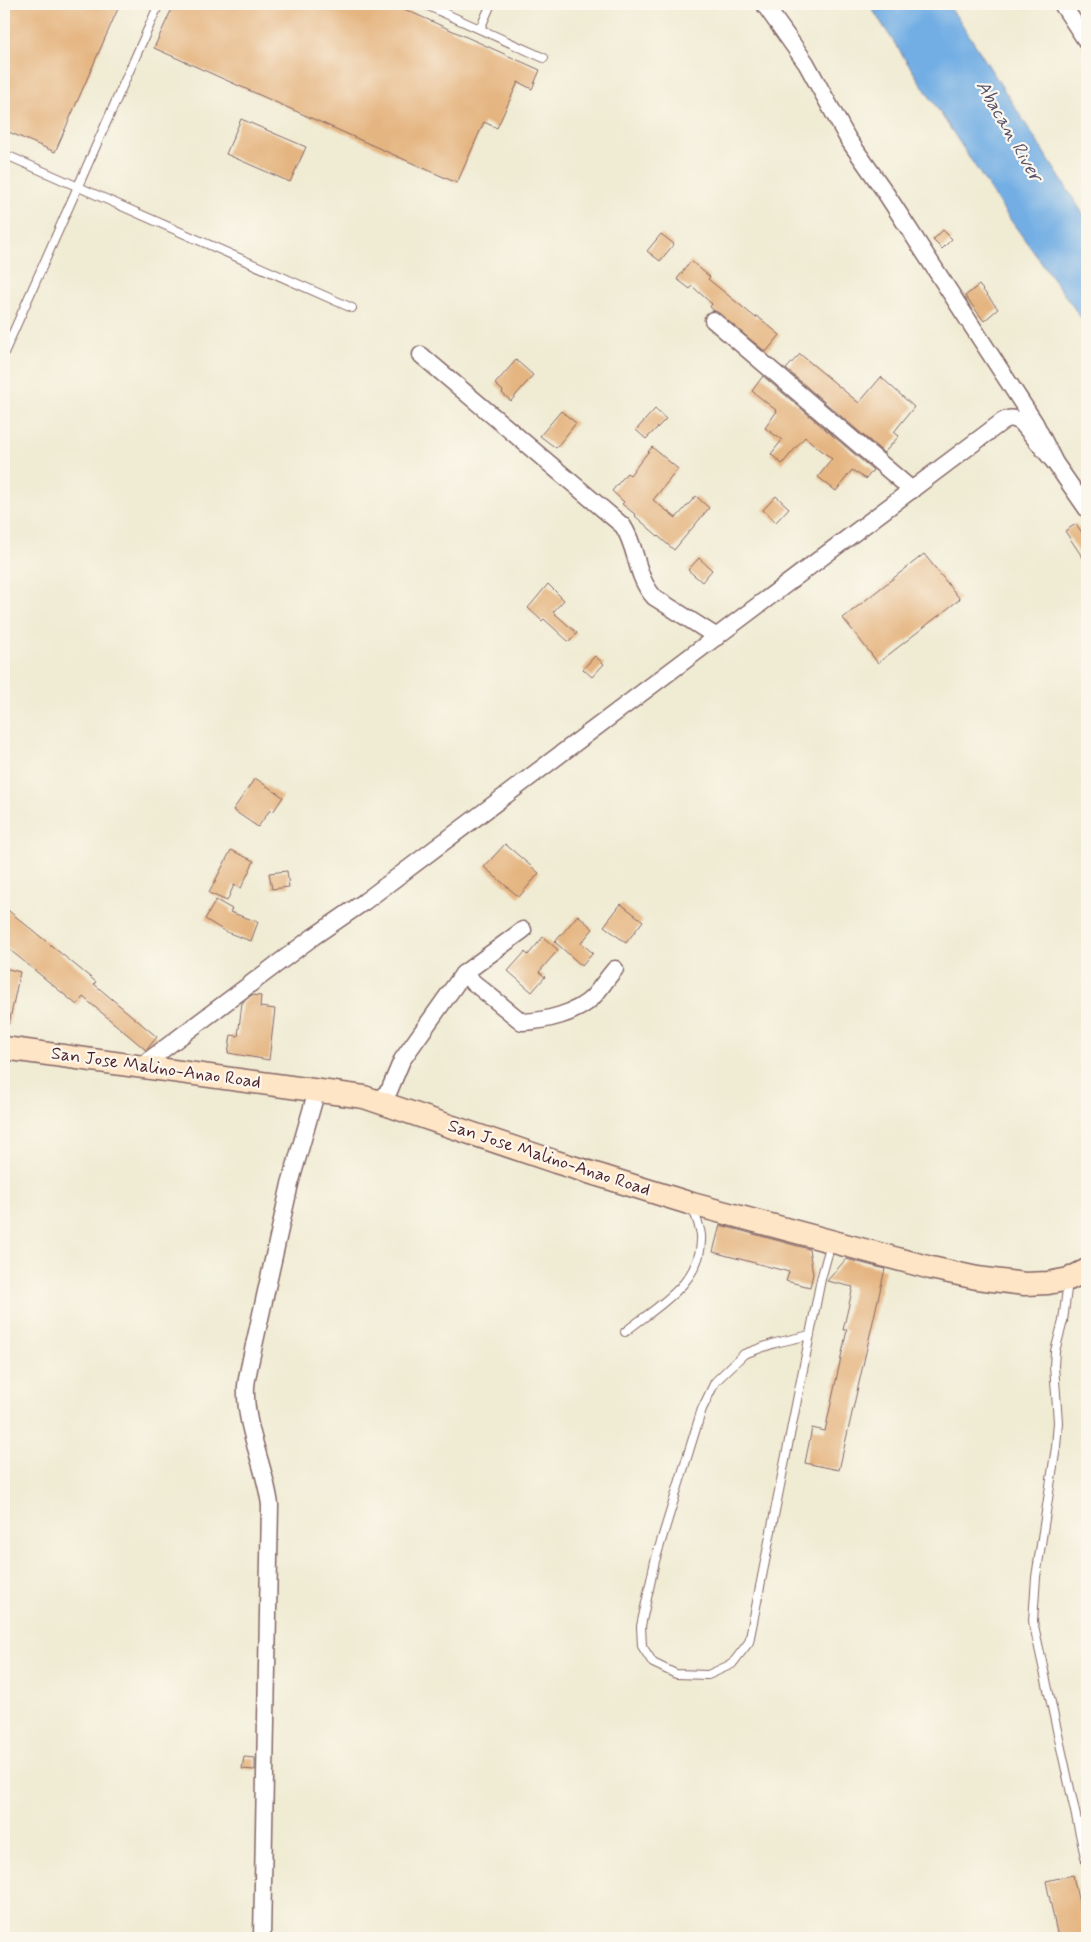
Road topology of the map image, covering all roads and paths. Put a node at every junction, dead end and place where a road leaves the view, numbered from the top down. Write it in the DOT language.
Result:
graph roads {
  1 [pos="159,4"];
  2 [pos="424,4"];
  3 [pos="491,4"];
  4 [pos="764,4"];
  5 [pos="1068,8"];
  6 [pos="480,29"];
  7 [pos="1087,42"];
  8 [pos="544,58"];
  9 [pos="4,154"];
  10 [pos="78,186"];
  11 [pos="352,308"];
  12 [pos="713,320"];
  13 [pos="4,353"];
  14 [pos="421,355"];
  15 [pos="1055,463"];
  16 [pos="912,490"];
  17 [pos="1087,508"];
  18 [pos="716,637"];
  19 [pos="523,930"];
  20 [pos="615,968"];
  21 [pos="464,974"];
  22 [pos="4,1048"];
  23 [pos="141,1066"];
  24 [pos="317,1090"];
  25 [pos="374,1102"];
  26 [pos="692,1204"];
  27 [pos="831,1241"];
  28 [pos="1078,1274"];
  29 [pos="625,1332"];
  30 [pos="810,1335"];
  31 [pos="1087,1866"];
  32 [pos="262,1938"];
  1 -- 10 [label="lane"];
  2 -- 6 [label="lane"];
  3 -- 6 [label="lane"];
  4 -- 15 [label="street"];
  5 -- 7 [label="street"];
  6 -- 8 [label="lane"];
  9 -- 10 [label="lane"];
  10 -- 11 [label="lane"];
  10 -- 13 [label="lane"];
  12 -- 16 [label="street"];
  14 -- 18 [label="street"];
  15 -- 16 [label="street"];
  15 -- 17 [label="street"];
  16 -- 18 [label="street"];
  18 -- 23 [label="street"];
  19 -- 21 [label="street"];
  20 -- 21 [label="street"];
  21 -- 25 [label="street"];
  22 -- 23 [label="main road, San Jose Malino-Anao Road"];
  23 -- 24 [label="main road, San Jose Malino-Anao Road"];
  24 -- 25 [label="main road, San Jose Malino-Anao Road"];
  24 -- 32 [label="street"];
  25 -- 26 [label="main road, San Jose Malino-Anao Road"];
  26 -- 27 [label="main road, San Jose Malino-Anao Road"];
  26 -- 29 [label="lane"];
  27 -- 28 [label="main road, San Jose Malino-Anao Road"];
  27 -- 30 [label="lane"];
  28 -- 31 [label="lane"];
  30 -- 30 [label="lane"];
}
